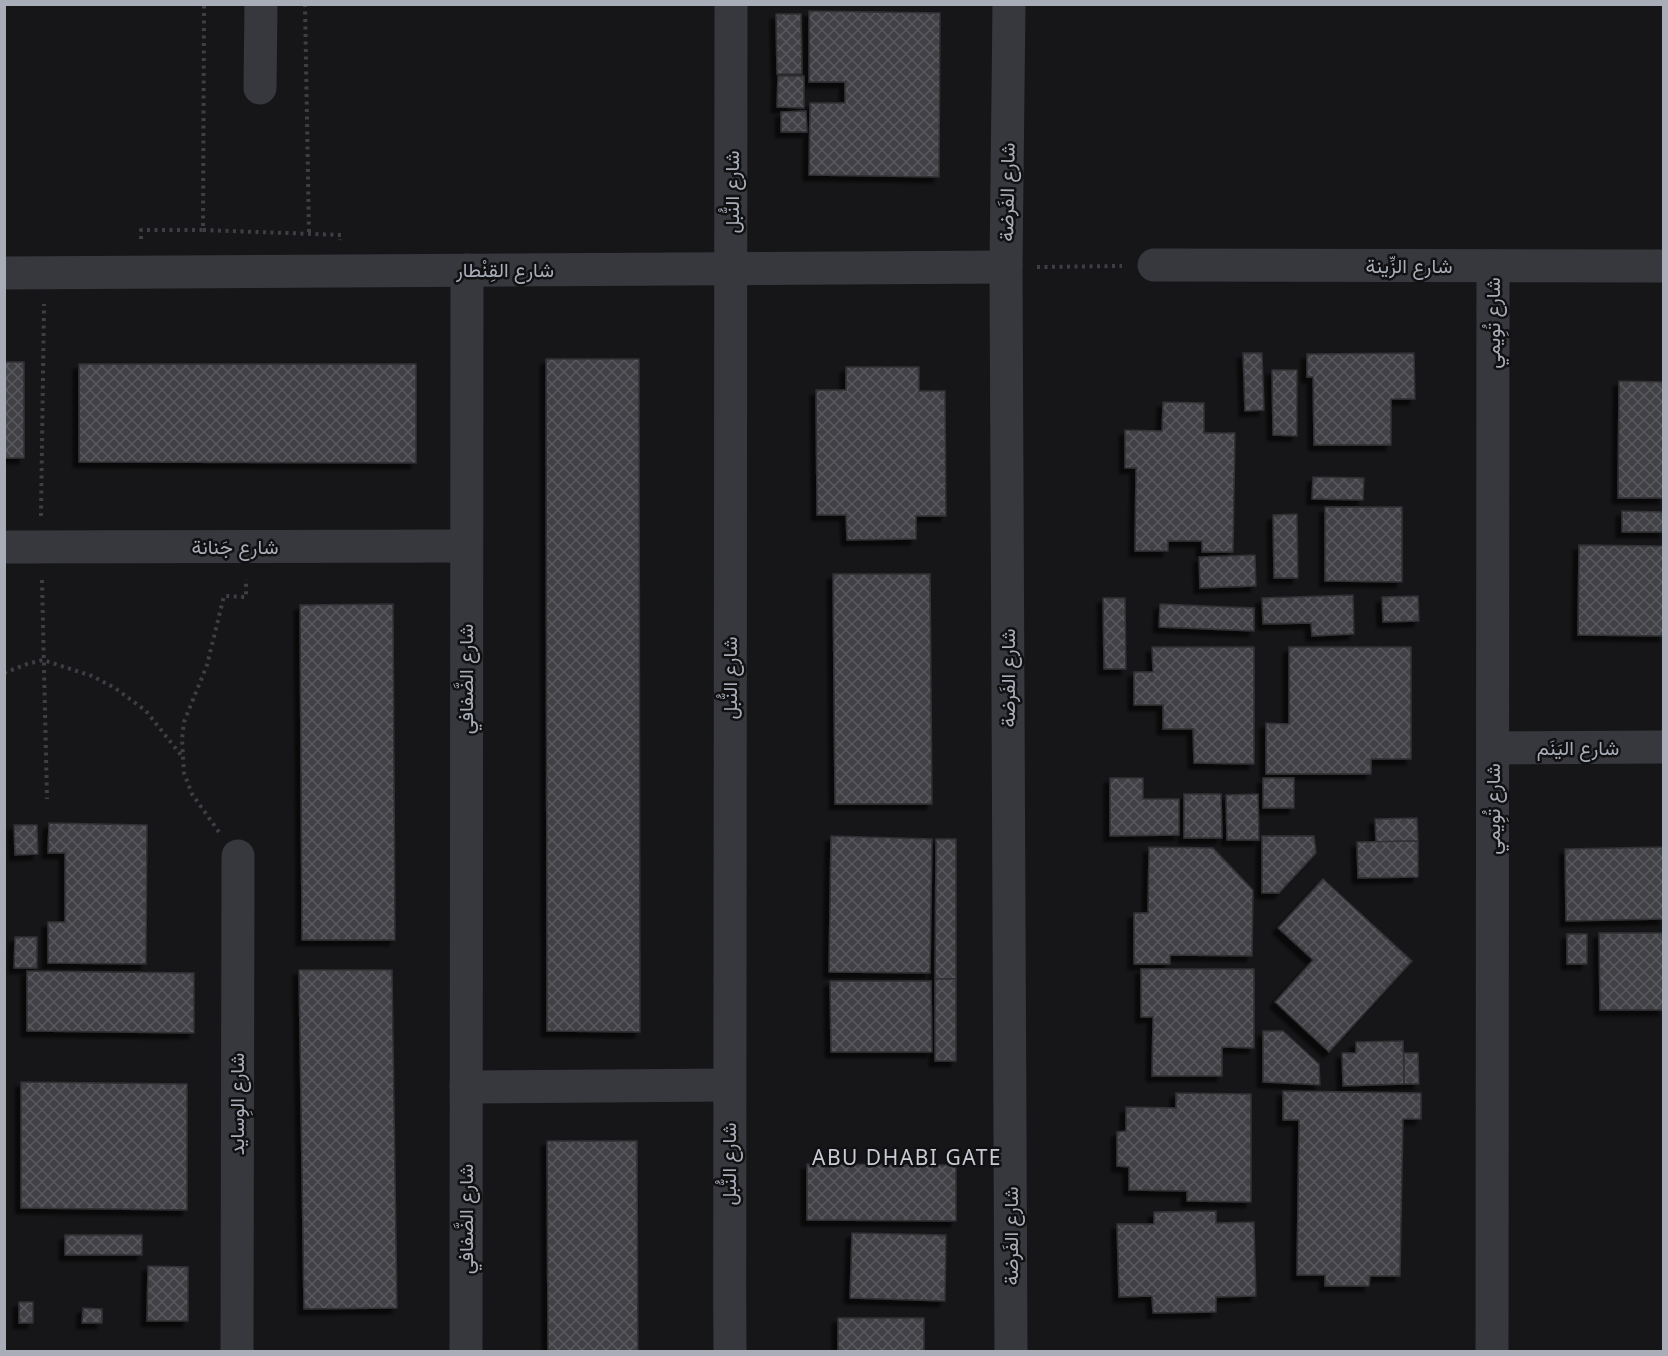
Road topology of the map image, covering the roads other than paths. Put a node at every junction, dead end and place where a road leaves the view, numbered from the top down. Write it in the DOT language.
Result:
graph roads {
  1 [pos="261,4"];
  2 [pos="731,4"];
  3 [pos="1009,4"];
  4 [pos="260,88"];
  5 [pos="1154,265"];
  6 [pos="1493,266"];
  7 [pos="1664,266"];
  8 [pos="1006,267"];
  9 [pos="732,268"];
  10 [pos="467,270"];
  11 [pos="4,273"];
  12 [pos="466,546"];
  13 [pos="4,547"];
  14 [pos="1664,747"];
  15 [pos="1493,748"];
  16 [pos="238,856"];
  17 [pos="728,1085"];
  18 [pos="466,1087"];
  19 [pos="237,1352"];
  20 [pos="466,1352"];
  21 [pos="730,1352"];
  22 [pos="1011,1352"];
  23 [pos="1492,1352"];
  1 -- 4 [label="street"];
  2 -- 9 [label="street, شارع النُّبل"];
  3 -- 8 [label="street, شارع الفَرضة"];
  5 -- 6 [label="street, شارع الزِّينة"];
  6 -- 7 [label="street, شارع الزِّينة"];
  6 -- 15 [label="street, شارع تُوِيمي"];
  8 -- 9 [label="street, شارع القِنْطار"];
  8 -- 22 [label="street, شارع الفَرضة"];
  9 -- 10 [label="street, شارع القِنْطار"];
  9 -- 17 [label="street, شارع النُّبل"];
  10 -- 11 [label="street, شارع القِنْطار"];
  10 -- 12 [label="street, شارع الضَّفافي"];
  12 -- 13 [label="street, شارع جَنانة"];
  12 -- 18 [label="street, شارع الضَّفافي"];
  14 -- 15 [label="street, شارع اليَنَم"];
  15 -- 23 [label="street, شارع تُوِيمي"];
  16 -- 19 [label="street, شارع الوِسايد"];
  17 -- 18 [label="street"];
  17 -- 21 [label="street, شارع النُّبل"];
  18 -- 20 [label="street, شارع الضَّفافي"];
}
